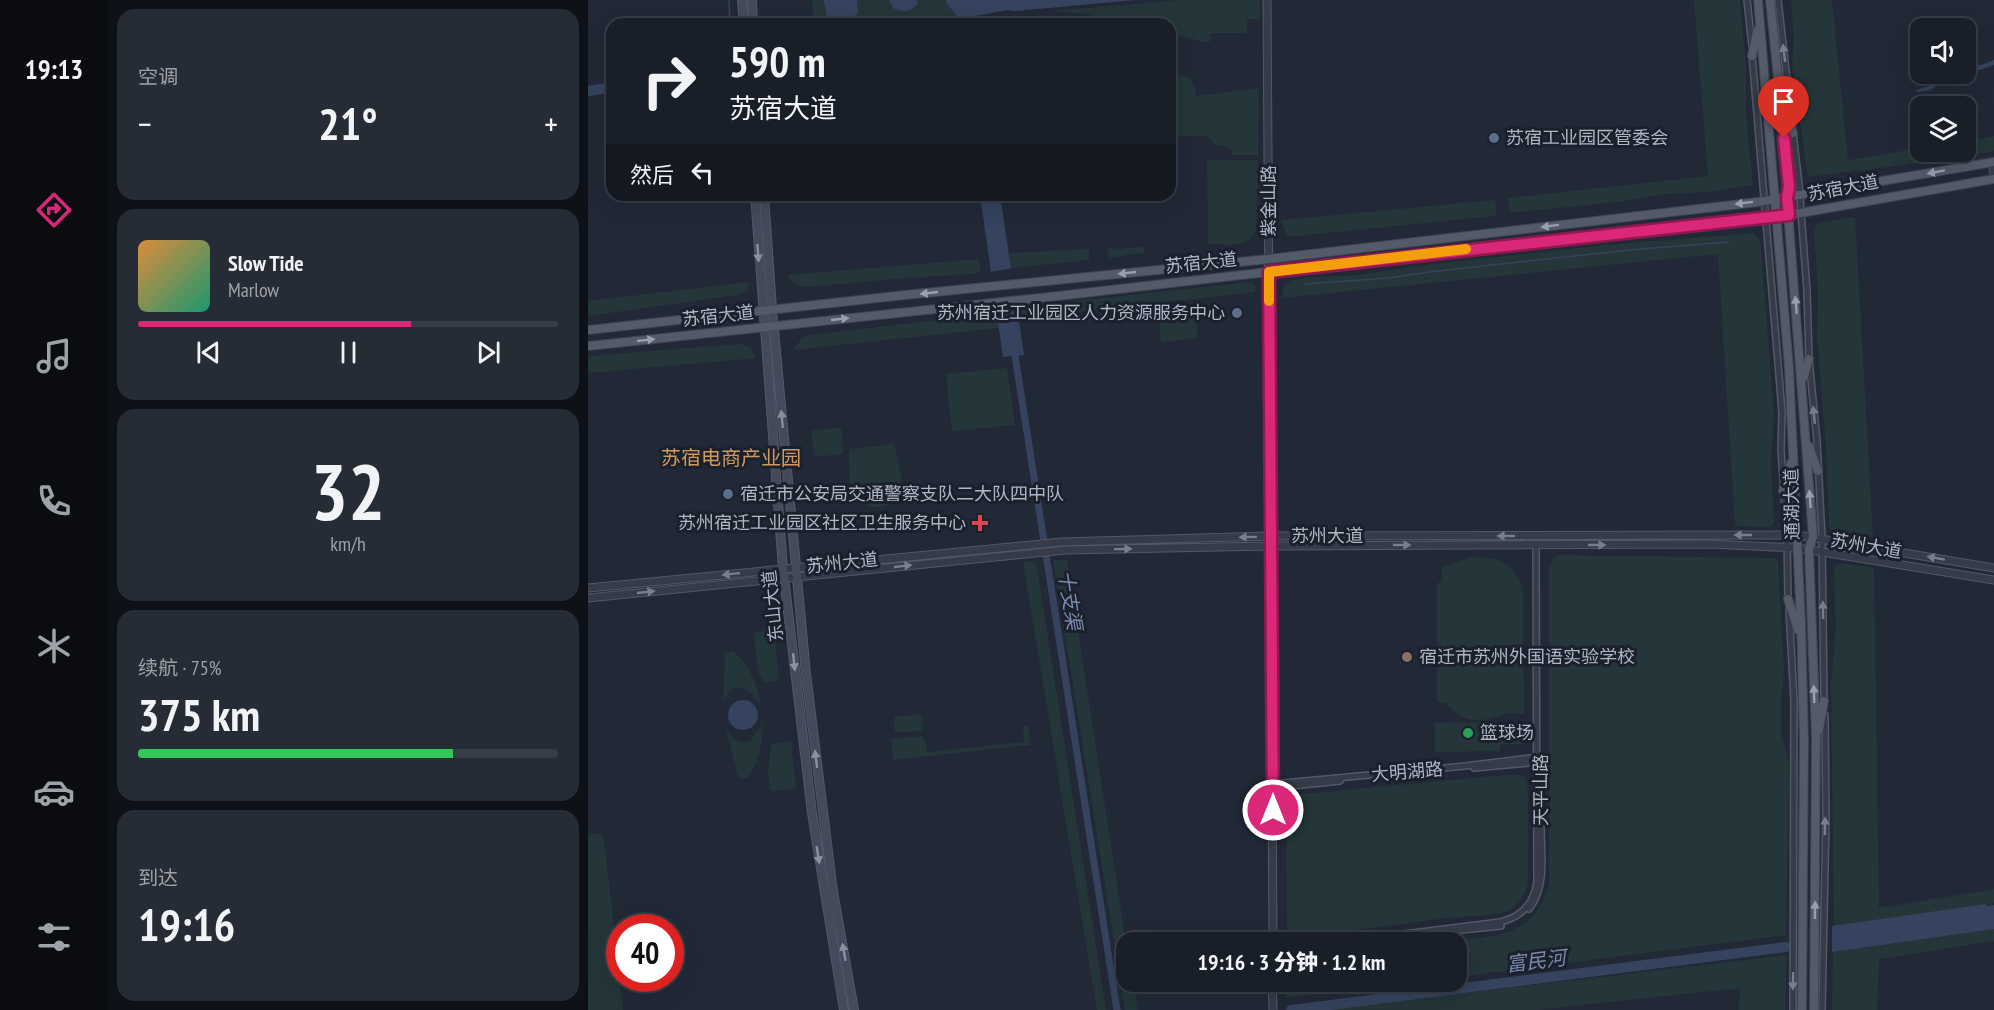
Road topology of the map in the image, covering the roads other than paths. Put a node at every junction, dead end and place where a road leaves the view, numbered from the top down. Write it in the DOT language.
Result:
graph roads {
  1 [pos="742,0"];
  2 [pos="752,0"];
  3 [pos="1268,0"];
  4 [pos="1747,0"];
  5 [pos="1758,0"];
  6 [pos="1770,0"];
  7 [pos="1778,0"];
  8 [pos="744,18"];
  9 [pos="753,18"];
  10 [pos="1760,19"];
  11 [pos="1752,56"];
  12 [pos="1781,103"];
  13 [pos="1793,133"];
  14 [pos="1993,162"];
  15 [pos="1994,177"];
  16 [pos="1799,196"];
  17 [pos="1787,198"];
  18 [pos="1776,199"];
  19 [pos="755,201"];
  20 [pos="764,201"];
  21 [pos="1764,201"];
  22 [pos="1800,214"];
  23 [pos="1789,215"];
  24 [pos="1777,216"];
  25 [pos="1766,218"];
  26 [pos="1269,260"];
  27 [pos="1269,272"];
  28 [pos="772,309"];
  29 [pos="762,311"];
  30 [pos="774,327"];
  31 [pos="764,328"];
  32 [pos="588,330"];
  33 [pos="588,346"];
  34 [pos="1809,359"];
  35 [pos="1802,386"];
  36 [pos="1806,437"];
  37 [pos="1794,454"];
  38 [pos="1818,471"];
  39 [pos="1783,491"];
  40 [pos="1787,535"];
  41 [pos="1797,535"];
  42 [pos="1270,536"];
  43 [pos="1538,536"];
  44 [pos="1813,537"];
  45 [pos="1822,538"];
  46 [pos="1538,545"];
  47 [pos="1270,546"];
  48 [pos="1787,548"];
  49 [pos="1798,548"];
  50 [pos="1809,549"];
  51 [pos="1822,552"];
  52 [pos="795,568"];
  53 [pos="1994,568"];
  54 [pos="783,569"];
  55 [pos="796,577"];
  56 [pos="785,578"];
  57 [pos="1994,580"];
  58 [pos="588,588"];
  59 [pos="588,598"];
  60 [pos="1788,599"];
  61 [pos="1802,640"];
  62 [pos="1824,701"];
  63 [pos="1816,748"];
  64 [pos="1539,760"];
  65 [pos="1273,786"];
  66 [pos="1509,922"];
  67 [pos="1273,932"];
  68 [pos="1425,932"];
  69 [pos="1439,932"];
  70 [pos="1272,992"];
  71 [pos="844,1010"];
  72 [pos="854,1010"];
  73 [pos="1273,1010"];
  74 [pos="1793,1010"];
  75 [pos="1802,1010"];
  76 [pos="1814,1010"];
  77 [pos="1822,1010"];
  1 -- 8 [label="main road"];
  2 -- 9 [label="main road"];
  3 -- 26 [label="street, 紫金山路"];
  4 -- 11 [label="street"];
  5 -- 10 [label="main road, 通湖大道"];
  6 -- 12 [label="main road, 通湖大道"];
  13 -- 7 [label="street, one-way"];
  10 -- 11 [label="main road"];
  10 -- 18 [label="main road, 通湖大道"];
  11 -- 21 [label="street"];
  12 -- 13 [label="main road"];
  12 -- 17 [label="main road, 通湖大道"];
  13 -- 16 [label="street"];
  14 -- 15 [label="street"];
  14 -- 16 [label="main road, 苏宿大道, one-way"];
  15 -- 22 [label="main road, 苏宿大道"];
  16 -- 17 [label="main road, 苏宿大道"];
  16 -- 22 [label="street"];
  17 -- 18 [label="main road, 苏宿大道"];
  17 -- 23 [label="main road, 通湖大道"];
  18 -- 21 [label="main road, 苏宿大道"];
  18 -- 24 [label="main road, 通湖大道"];
  19 -- 29 [label="main road, 东山大道, one-way"];
  20 -- 28 [label="main road, 东山大道"];
  21 -- 25 [label="street"];
  21 -- 26 [label="main road, 苏宿大道, one-way"];
  22 -- 23 [label="main road, 苏宿大道"];
  22 -- 34 [label="street"];
  23 -- 24 [label="main road, 苏宿大道"];
  35 -- 23 [label="main road, 通湖大道, one-way"];
  24 -- 25 [label="main road, 苏宿大道"];
  24 -- 37 [label="main road, 通湖大道"];
  25 -- 27 [label="main road, 苏宿大道"];
  25 -- 39 [label="street"];
  26 -- 27 [label="street, 紫金山路"];
  26 -- 28 [label="main road, 苏宿大道, one-way"];
  30 -- 27 [label="main road, 苏宿大道, one-way"];
  27 -- 42 [label="street, 紫金山路"];
  28 -- 29 [label="main road, 苏宿大道"];
  28 -- 30 [label="main road, 东山大道"];
  29 -- 31 [label="main road, 东山大道"];
  29 -- 32 [label="main road, 苏宿大道"];
  30 -- 31 [label="main road, 苏宿大道"];
  52 -- 30 [label="main road, 东山大道, one-way"];
  33 -- 31 [label="main road, 苏宿大道, one-way"];
  31 -- 54 [label="main road, 东山大道"];
  34 -- 35 [label="main road"];
  38 -- 34 [label="street, one-way"];
  35 -- 36 [label="main road, 通湖大道"];
  36 -- 38 [label="main road"];
  44 -- 36 [label="main road, 通湖大道, one-way"];
  37 -- 39 [label="main road"];
  37 -- 41 [label="main road, 通湖大道"];
  38 -- 45 [label="street"];
  39 -- 40 [label="street"];
  40 -- 41 [label="street, 苏州大道"];
  40 -- 43 [label="street, 苏州大道, one-way"];
  40 -- 48 [label="street"];
  41 -- 44 [label="street, 苏州大道"];
  41 -- 49 [label="main road, 通湖大道"];
  43 -- 42 [label="street, 苏州大道, one-way"];
  42 -- 47 [label="street, 紫金山路"];
  42 -- 52 [label="street, 苏州大道, one-way"];
  43 -- 46 [label="street, 天平山路"];
  44 -- 45 [label="street, 苏州大道"];
  44 -- 50 [label="main road, 通湖大道"];
  45 -- 51 [label="street"];
  53 -- 45 [label="street, 苏州大道, one-way"];
  47 -- 46 [label="street, 苏州大道, one-way"];
  46 -- 48 [label="street, 苏州大道, one-way"];
  46 -- 64 [label="street, 天平山路"];
  55 -- 47 [label="street, 苏州大道, one-way"];
  47 -- 65 [label="street, 紫金山路"];
  48 -- 49 [label="street, 苏州大道"];
  48 -- 60 [label="street"];
  49 -- 50 [label="street, 苏州大道"];
  49 -- 61 [label="main road, 通湖大道"];
  50 -- 51 [label="street, 苏州大道"];
  63 -- 50 [label="main road, 通湖大道, one-way"];
  51 -- 57 [label="street, 苏州大道"];
  62 -- 51 [label="street, one-way"];
  52 -- 54 [label="street, 苏州大道"];
  52 -- 55 [label="main road, 东山大道"];
  54 -- 56 [label="main road, 东山大道"];
  54 -- 58 [label="street, 苏州大道, one-way"];
  55 -- 56 [label="street, 苏州大道"];
  72 -- 55 [label="main road, 东山大道, one-way"];
  59 -- 56 [label="street, 苏州大道, one-way"];
  56 -- 71 [label="main road, 东山大道, one-way"];
  60 -- 61 [label="main road"];
  60 -- 74 [label="street, one-way"];
  61 -- 75 [label="main road, 通湖大道"];
  62 -- 63 [label="main road"];
  77 -- 62 [label="street, one-way"];
  76 -- 63 [label="main road, 通湖大道, one-way"];
  64 -- 65 [label="street, 大明湖路"];
  64 -- 66 [label="street, 天平山路"];
  65 -- 67 [label="street, 紫金山路"];
  66 -- 68 [label="street"];
  66 -- 69 [label="street"];
  70 -- 73 [label="street"];
}
